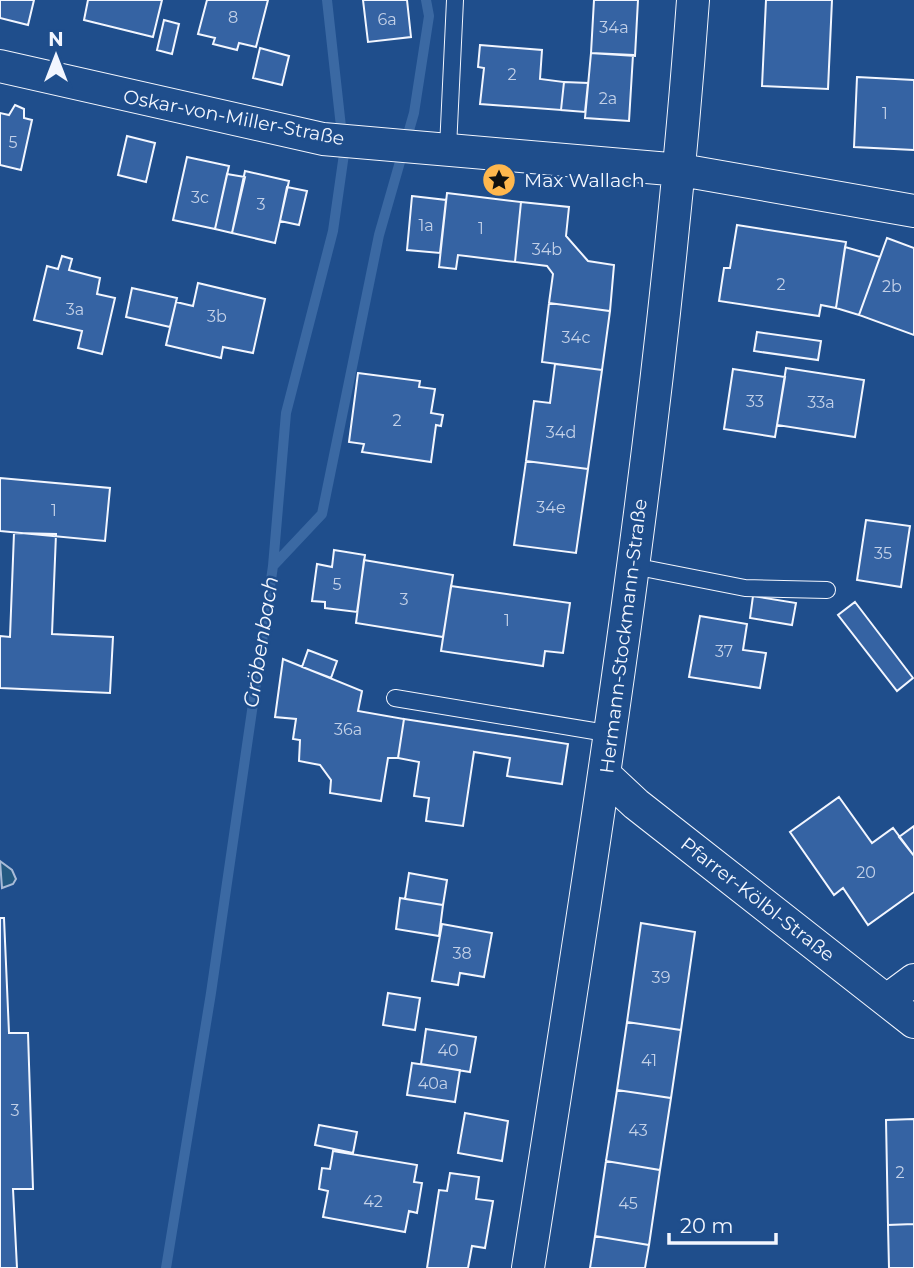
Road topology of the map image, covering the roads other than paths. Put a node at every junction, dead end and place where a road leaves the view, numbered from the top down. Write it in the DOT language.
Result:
graph roads {
  1 [pos="455,0"];
  2 [pos="693,0"];
  3 [pos="0,66"];
  4 [pos="441,147"];
  5 [pos="681,170"];
  6 [pos="914,211"];
  7 [pos="633,566"];
  8 [pos="827,590"];
  9 [pos="395,698"];
  10 [pos="612,734"];
  11 [pos="605,775"];
  12 [pos="914,980"];
  13 [pos="887,1000"];
  14 [pos="914,1022"];
  15 [pos="528,1268"];
  1 -- 4 [label="lane"];
  2 -- 5 [label="street, Hermann-Stockmann-Straße"];
  3 -- 4 [label="street, Oskar-von-Miller-Straße"];
  4 -- 5 [label="street, Oskar-von-Miller-Straße"];
  5 -- 6 [label="street, Oskar-von-Miller-Straße"];
  5 -- 7 [label="street, Hermann-Stockmann-Straße"];
  7 -- 8 [label="lane"];
  7 -- 10 [label="street, Hermann-Stockmann-Straße"];
  9 -- 10 [label="lane"];
  10 -- 11 [label="street, Hermann-Stockmann-Straße"];
  11 -- 13 [label="street, Pfarrer-Kölbl-Straße"];
  11 -- 15 [label="street, Hermann-Stockmann-Straße"];
  12 -- 13 [label="street"];
  13 -- 14 [label="street, Pfarrer-Kölbl-Straße"];
}
